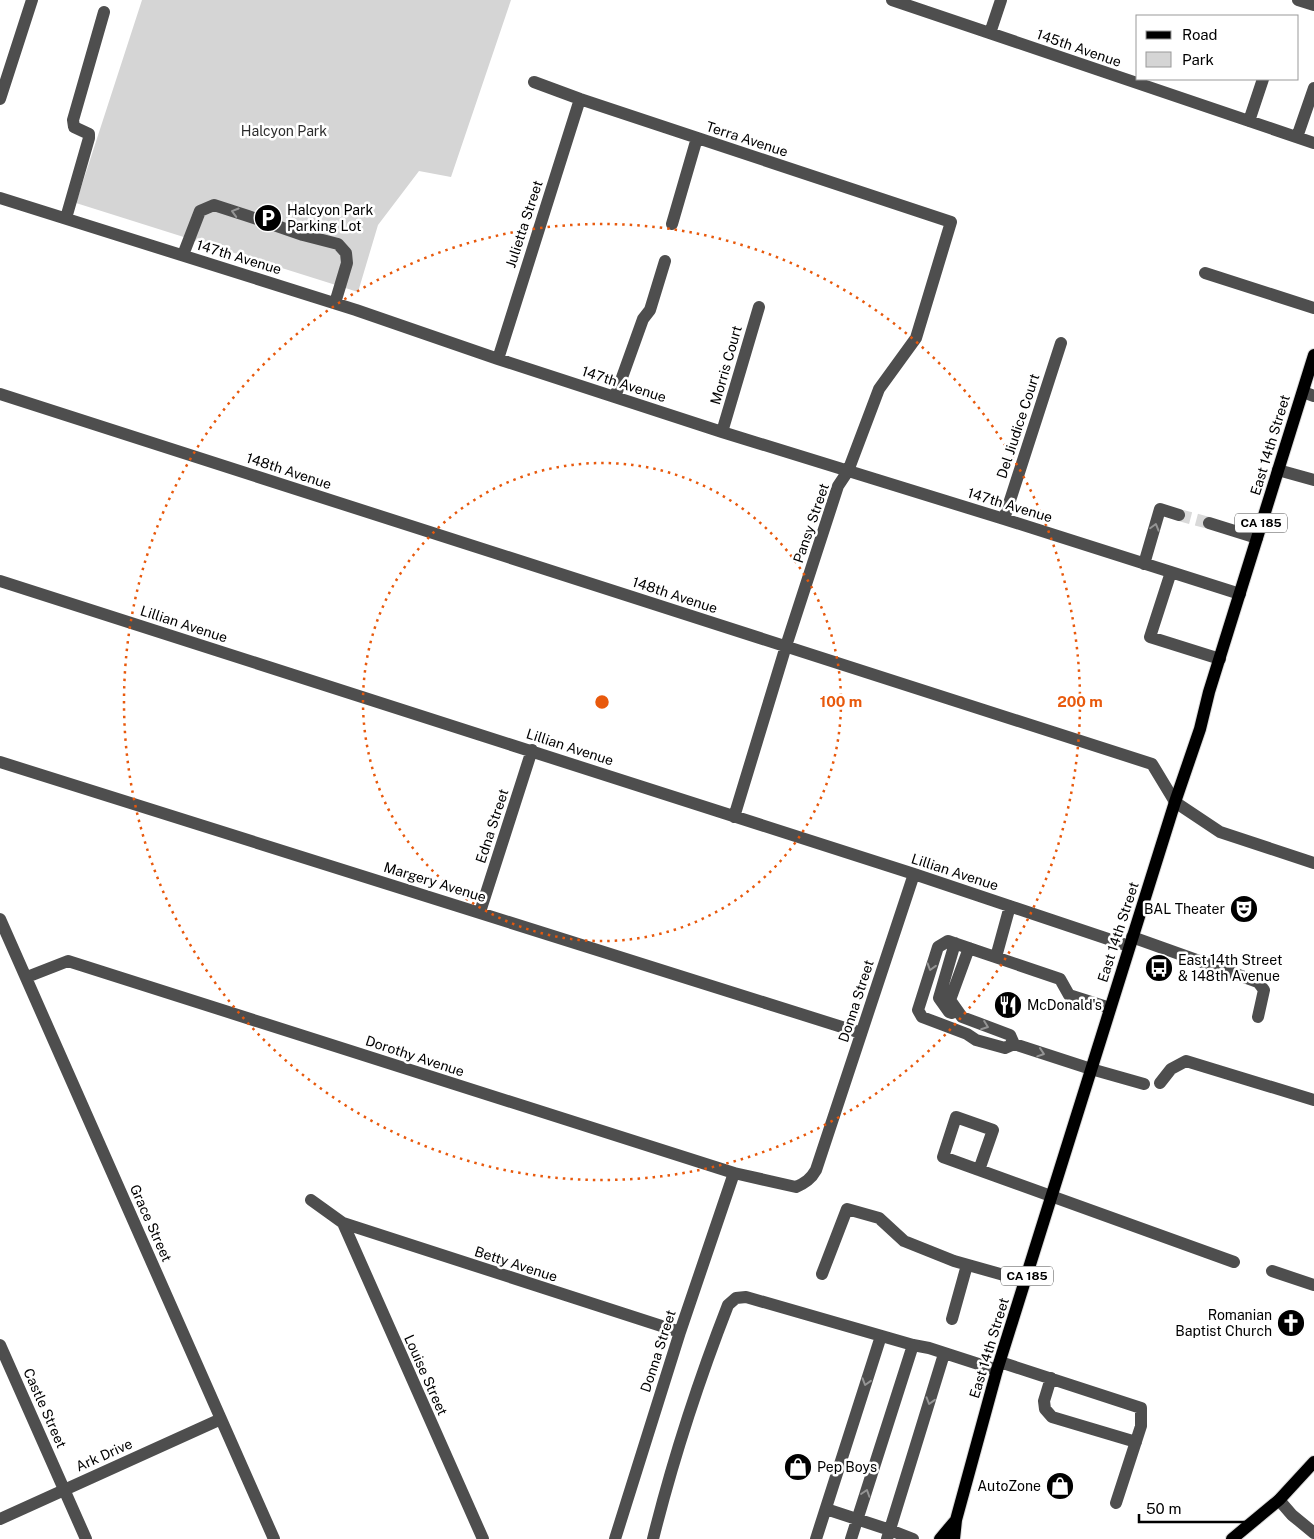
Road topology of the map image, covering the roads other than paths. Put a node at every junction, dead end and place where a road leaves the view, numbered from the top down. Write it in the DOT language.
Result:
graph roads {
  1 [pos="32,0"];
  2 [pos="892,0"];
  3 [pos="1001,0"];
  4 [pos="1298,0"];
  5 [pos="1314,5"];
  6 [pos="104,12"];
  7 [pos="990,34"];
  8 [pos="1263,80"];
  9 [pos="534,82"];
  10 [pos="1314,88"];
  11 [pos="0,99"];
  12 [pos="580,99"];
  13 [pos="1249,121"];
  14 [pos="1297,137"];
  15 [pos="697,138"];
  16 [pos="1314,142"];
  17 [pos="0,198"];
  18 [pos="66,218"];
  19 [pos="951,222"];
  20 [pos="672,224"];
  21 [pos="183,255"];
  22 [pos="665,261"];
  23 [pos="1205,273"];
  24 [pos="335,303"];
  25 [pos="759,307"];
  26 [pos="1314,308"];
  27 [pos="1061,343"];
  28 [pos="1314,355"];
  29 [pos="498,359"];
  30 [pos="0,394"];
  31 [pos="1308,394"];
  32 [pos="615,397"];
  33 [pos="722,432"];
  34 [pos="1278,470"];
  35 [pos="848,471"];
  36 [pos="1314,480"];
  37 [pos="1179,514"];
  38 [pos="1004,519"];
  39 [pos="1209,523"];
  40 [pos="1257,538"];
  41 [pos="1144,564"];
  42 [pos="1171,572"];
  43 [pos="0,580"];
  44 [pos="1240,594"];
  45 [pos="786,646"];
  46 [pos="1220,659"];
  47 [pos="532,750"];
  48 [pos="0,762"];
  49 [pos="1175,802"];
  50 [pos="734,817"];
  51 [pos="1314,863"];
  52 [pos="914,874"];
  53 [pos="1010,906"];
  54 [pos="480,912"];
  55 [pos="0,919"];
  56 [pos="1131,942"];
  57 [pos="955,943"];
  58 [pos="969,948"];
  59 [pos="996,957"];
  60 [pos="27,977"];
  61 [pos="1110,1008"];
  62 [pos="962,1017"];
  63 [pos="1258,1017"];
  64 [pos="861,1033"];
  65 [pos="1014,1044"];
  66 [pos="1091,1069"];
  67 [pos="1160,1083"];
  68 [pos="1144,1084"];
  69 [pos="1314,1100"];
  70 [pos="979,1170"];
  71 [pos="734,1173"];
  72 [pos="796,1186"];
  73 [pos="1050,1197"];
  74 [pos="312,1200"];
  75 [pos="343,1223"];
  76 [pos="1234,1262"];
  77 [pos="967,1265"];
  78 [pos="1272,1271"];
  79 [pos="822,1274"];
  80 [pos="1025,1282"];
  81 [pos="1314,1285"];
  82 [pos="952,1319"];
  83 [pos="680,1332"];
  84 [pos="881,1336"];
  85 [pos="0,1345"];
  86 [pos="913,1345"];
  87 [pos="944,1354"];
  88 [pos="998,1366"];
  89 [pos="1051,1378"];
  90 [pos="221,1419"];
  91 [pos="1136,1442"];
  92 [pos="1314,1462"];
  93 [pos="64,1489"];
  94 [pos="1279,1500"];
  95 [pos="1116,1503"];
  96 [pos="826,1509"];
  97 [pos="0,1518"];
  98 [pos="858,1519"];
  99 [pos="956,1520"];
  100 [pos="1314,1533"];
  101 [pos="889,1534"];
  102 [pos="86,1539"];
  103 [pos="274,1539"];
  104 [pos="483,1539"];
  105 [pos="615,1539"];
  106 [pos="653,1539"];
  107 [pos="816,1539"];
  108 [pos="851,1539"];
  109 [pos="913,1539"];
  110 [pos="940,1539"];
  111 [pos="954,1539"];
  112 [pos="1232,1539"];
  1 -- 11 [label="street"];
  2 -- 7 [label="street, 145th Avenue"];
  3 -- 7 [label="street"];
  4 -- 5 [label="street"];
  6 -- 18 [label="street"];
  7 -- 13 [label="street, 145th Avenue"];
  8 -- 13 [label="street"];
  9 -- 12 [label="street, Terra Avenue"];
  10 -- 14 [label="street"];
  12 -- 15 [label="street, Terra Avenue"];
  12 -- 29 [label="street, Julietta Street"];
  13 -- 14 [label="street, 145th Avenue"];
  14 -- 16 [label="street, 145th Avenue"];
  15 -- 19 [label="street, Terra Avenue"];
  15 -- 20 [label="street"];
  17 -- 18 [label="street, 147th Avenue"];
  18 -- 21 [label="street, 147th Avenue"];
  19 -- 35 [label="street, Pansy Street"];
  21 -- 24 [label="street, 147th Avenue"];
  24 -- 21 [label="street, one-way"];
  22 -- 32 [label="street"];
  23 -- 26 [label="street"];
  24 -- 29 [label="street, 147th Avenue"];
  25 -- 33 [label="street, Morris Court"];
  27 -- 38 [label="street, Del Jiudice Court"];
  28 -- 31 [label="main road, East 14th Street / CA 185"];
  29 -- 32 [label="street, 147th Avenue"];
  30 -- 45 [label="street, 148th Avenue"];
  31 -- 34 [label="main road, East 14th Street / CA 185"];
  32 -- 33 [label="street, 147th Avenue"];
  33 -- 35 [label="street, 147th Avenue"];
  34 -- 36 [label="street"];
  34 -- 40 [label="main road, East 14th Street / CA 185"];
  35 -- 38 [label="street, 147th Avenue"];
  35 -- 45 [label="street, Pansy Street"];
  41 -- 37 [label="street, one-way"];
  38 -- 41 [label="street, 147th Avenue"];
  39 -- 40 [label="street"];
  40 -- 44 [label="main road, East 14th Street / CA 185"];
  41 -- 42 [label="street, 147th Avenue"];
  42 -- 44 [label="street, 147th Avenue"];
  42 -- 46 [label="street"];
  43 -- 47 [label="street, Lillian Avenue"];
  44 -- 46 [label="main road, East 14th Street / CA 185"];
  45 -- 49 [label="street, 148th Avenue"];
  45 -- 50 [label="street, Pansy Street"];
  46 -- 49 [label="main road, East 14th Street / CA 185"];
  47 -- 50 [label="street, Lillian Avenue"];
  47 -- 54 [label="street, Edna Street"];
  48 -- 54 [label="street, Margery Avenue"];
  49 -- 51 [label="street, 148th Avenue"];
  49 -- 56 [label="main road, East 14th Street / CA 185"];
  50 -- 52 [label="street, Lillian Avenue"];
  52 -- 53 [label="street, Lillian Avenue"];
  52 -- 64 [label="street, Donna Street"];
  53 -- 56 [label="street, Lillian Avenue"];
  53 -- 59 [label="street"];
  54 -- 64 [label="street, Margery Avenue"];
  55 -- 60 [label="street, Grace Street"];
  56 -- 61 [label="main road, East 14th Street / CA 185"];
  56 -- 63 [label="street, Lillian Avenue"];
  57 -- 58 [label="street"];
  57 -- 62 [label="street"];
  57 -- 65 [label="street, one-way"];
  58 -- 59 [label="street"];
  58 -- 62 [label="street"];
  59 -- 61 [label="street"];
  60 -- 71 [label="street, Dorothy Avenue"];
  60 -- 90 [label="street, Grace Street"];
  61 -- 66 [label="main road, East 14th Street / CA 185"];
  62 -- 65 [label="street, one-way"];
  64 -- 72 [label="street, Donna Street"];
  65 -- 66 [label="street, one-way"];
  66 -- 68 [label="street"];
  66 -- 73 [label="main road, East 14th Street / CA 185"];
  67 -- 69 [label="street"];
  70 -- 70 [label="street"];
  70 -- 73 [label="street"];
  71 -- 72 [label="street, Dorothy Avenue"];
  71 -- 83 [label="street, Donna Street"];
  73 -- 76 [label="street"];
  73 -- 80 [label="main road, East 14th Street / CA 185"];
  74 -- 75 [label="street"];
  75 -- 83 [label="street, Betty Avenue"];
  75 -- 104 [label="street, Louise Street"];
  77 -- 79 [label="street"];
  77 -- 80 [label="street"];
  77 -- 82 [label="street"];
  78 -- 81 [label="street"];
  80 -- 88 [label="main road, East 14th Street / CA 185"];
  83 -- 105 [label="street, Donna Street"];
  84 -- 86 [label="street"];
  84 -- 96 [label="street, one-way"];
  84 -- 106 [label="street"];
  85 -- 93 [label="street, Castle Street"];
  86 -- 87 [label="street"];
  98 -- 86 [label="street, one-way"];
  87 -- 88 [label="street"];
  87 -- 101 [label="street, one-way"];
  88 -- 89 [label="street"];
  88 -- 99 [label="main road, East 14th Street / CA 185"];
  89 -- 91 [label="street"];
  89 -- 91 [label="street"];
  90 -- 93 [label="street, Ark Drive"];
  90 -- 103 [label="street, Grace Street"];
  91 -- 95 [label="street"];
  92 -- 94 [label="main road"];
  93 -- 97 [label="street, Ark Drive"];
  93 -- 102 [label="street, Castle Street"];
  94 -- 100 [label="street"];
  94 -- 112 [label="main road"];
  96 -- 98 [label="street"];
  96 -- 107 [label="street"];
  98 -- 101 [label="street"];
  98 -- 108 [label="street"];
  99 -- 110 [label="main road, East 14th Street / CA 185"];
  99 -- 111 [label="main road, East 14th Street / CA 185"];
  101 -- 109 [label="street"];
}
